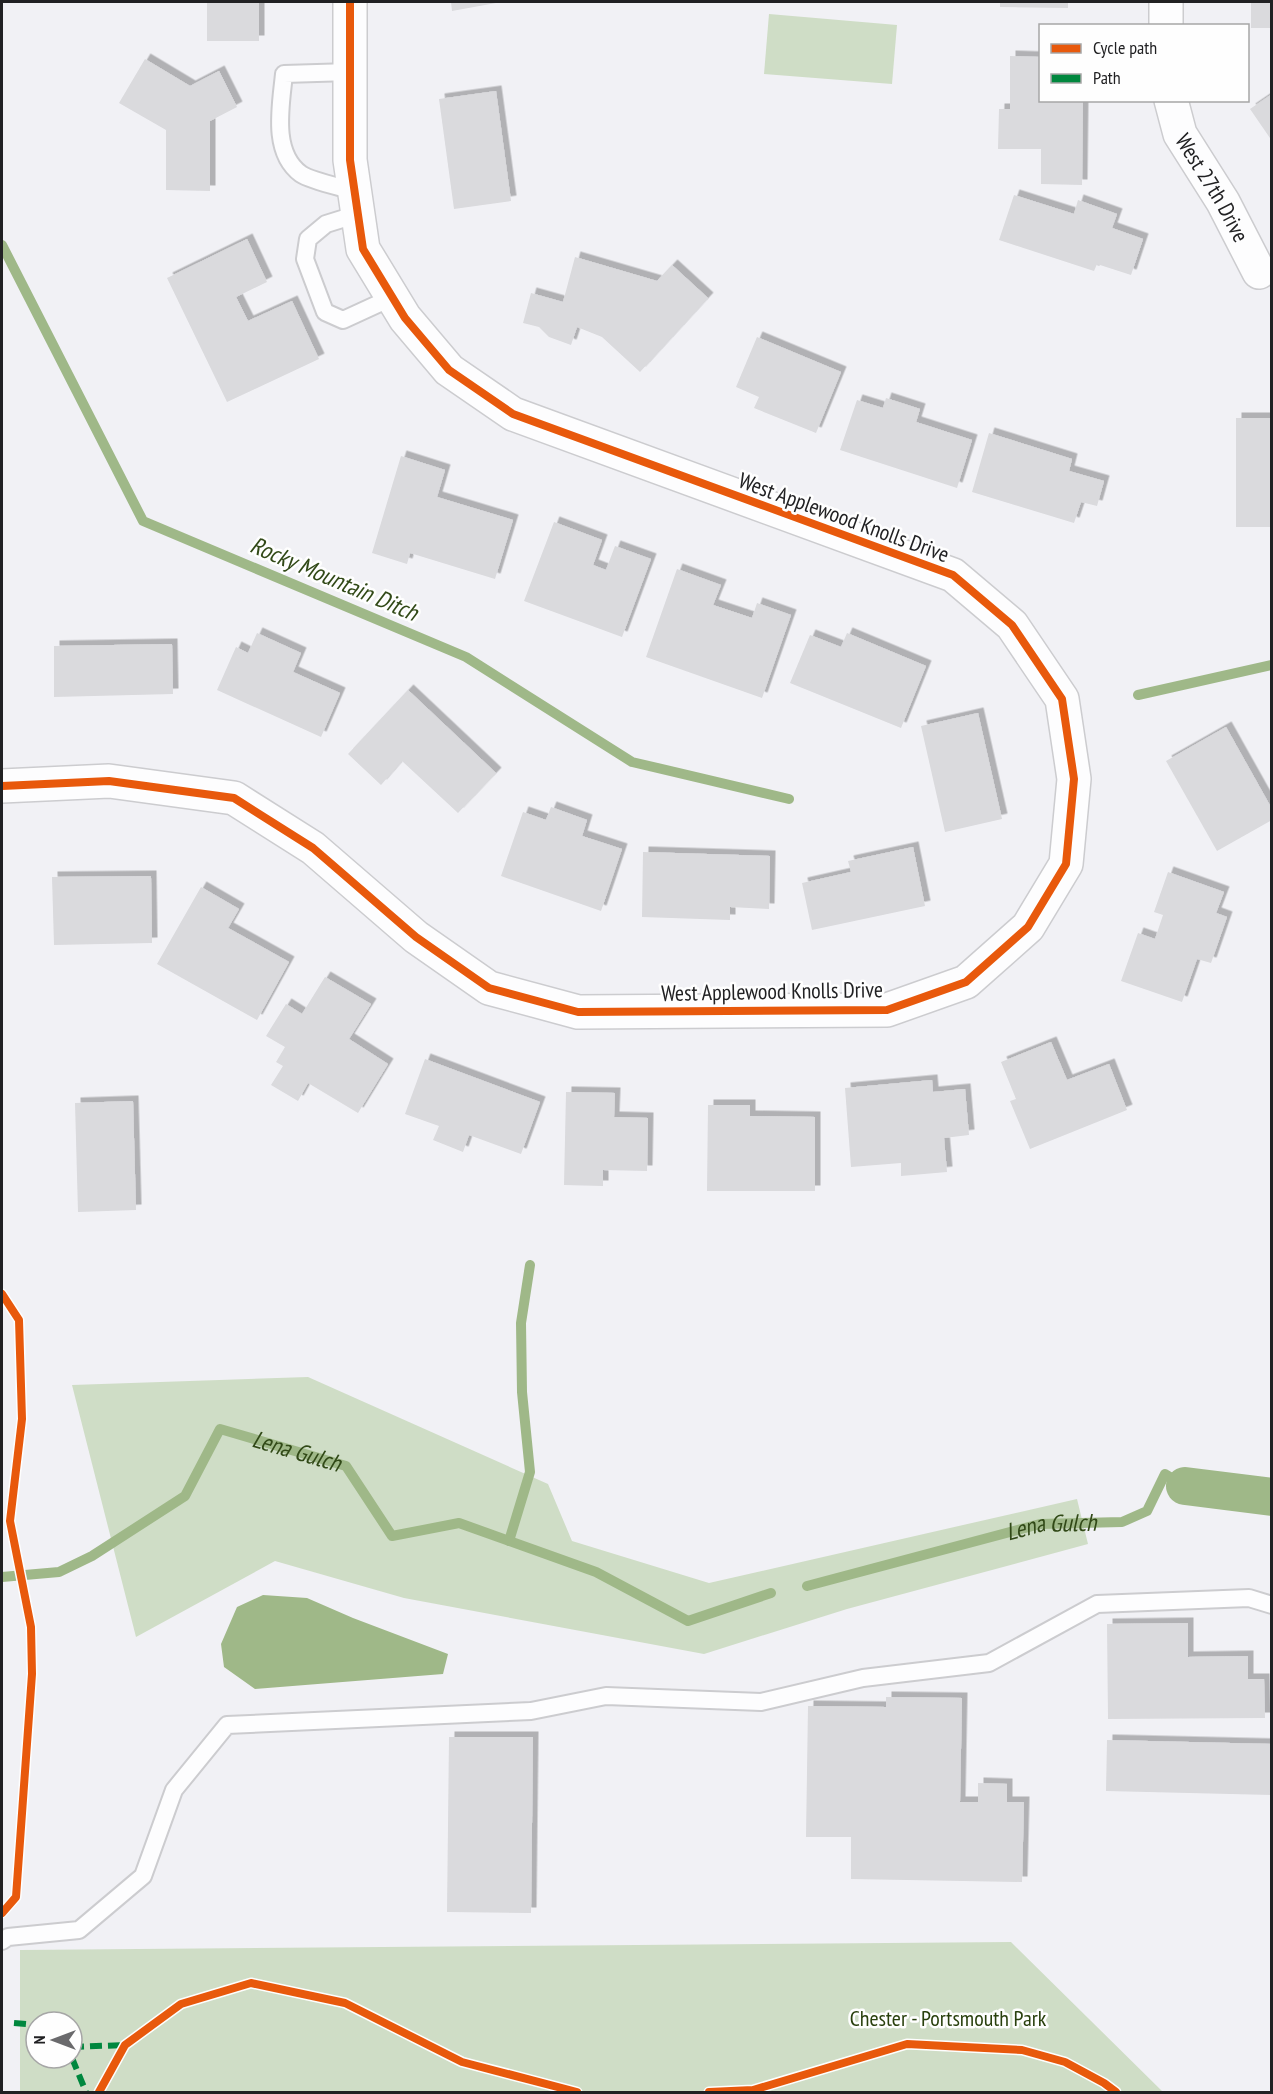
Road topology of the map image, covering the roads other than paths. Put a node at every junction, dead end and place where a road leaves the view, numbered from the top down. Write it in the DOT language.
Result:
graph roads {
  1 [pos="350,2"];
  2 [pos="1166,2"];
  3 [pos="1166,24"];
  4 [pos="350,72"];
  5 [pos="1172,102"];
  6 [pos="356,202"];
  7 [pos="1259,272"];
  8 [pos="393,297"];
  9 [pos="2,786"];
  10 [pos="1272,1605"];
  11 [pos="2,1941"];
  1 -- 4 [label="street, West Applewood Knolls Drive"];
  2 -- 3 [label="street"];
  4 -- 6 [label="street, West Applewood Knolls Drive"];
  4 -- 6 [label="lane"];
  5 -- 7 [label="street, West 27th Drive"];
  6 -- 8 [label="street, West Applewood Knolls Drive"];
  6 -- 8 [label="lane"];
  8 -- 9 [label="street, West Applewood Knolls Drive"];
  10 -- 11 [label="lane"];
}
